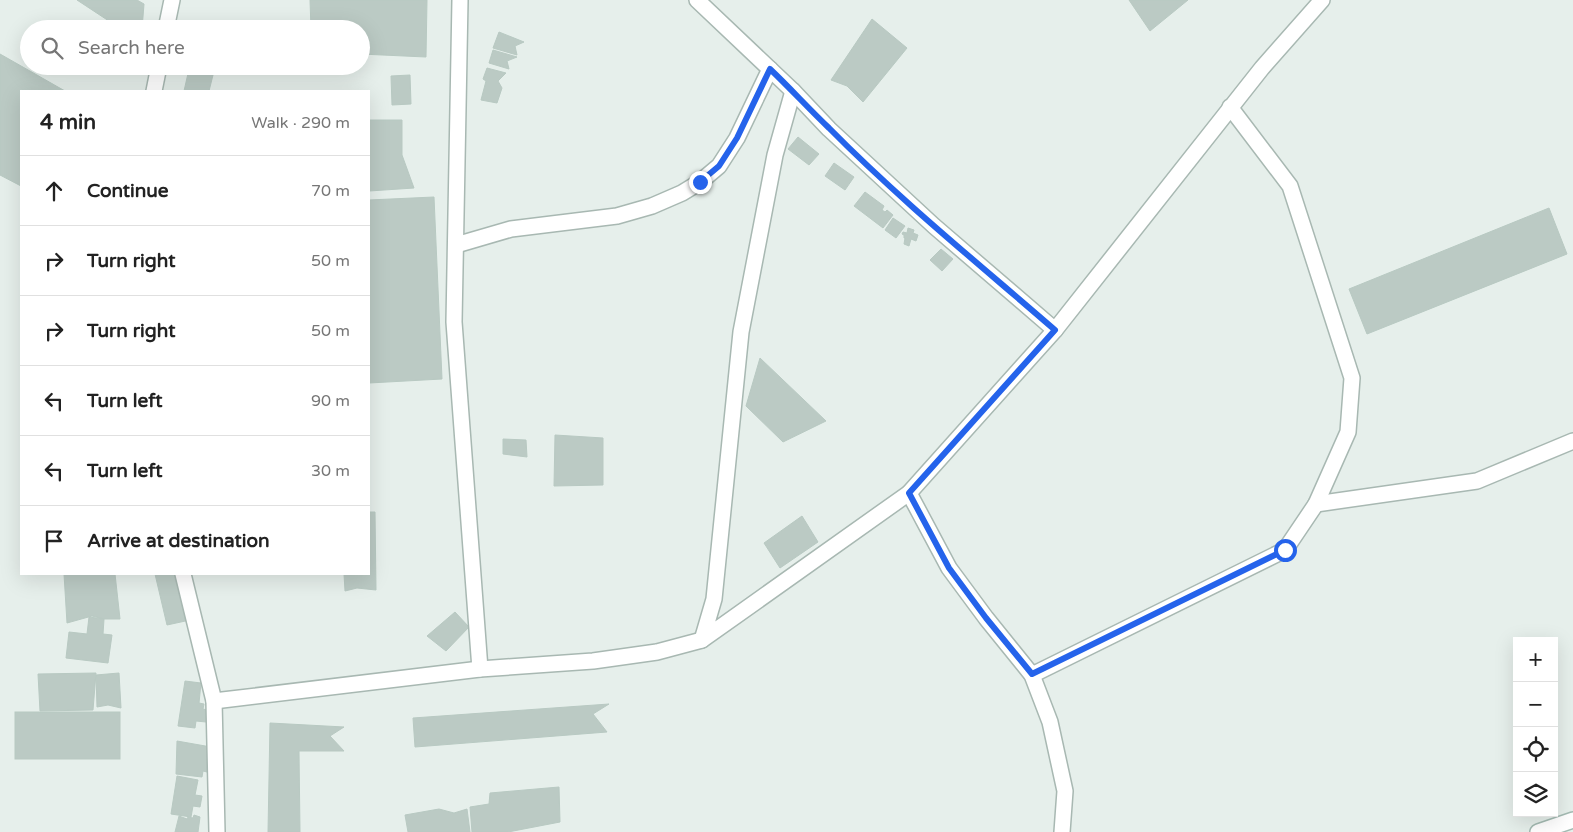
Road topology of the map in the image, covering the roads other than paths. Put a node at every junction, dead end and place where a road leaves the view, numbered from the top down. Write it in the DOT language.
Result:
graph roads {
  1 [pos="172,0"];
  2 [pos="460,0"];
  3 [pos="697,0"];
  4 [pos="1322,0"];
  5 [pos="168,20"];
  6 [pos="770,69"];
  7 [pos="157,75"];
  8 [pos="154,90"];
  9 [pos="794,91"];
  10 [pos="1230,107"];
  11 [pos="456,245"];
  12 [pos="1055,330"];
  13 [pos="1573,441"];
  14 [pos="909,493"];
  15 [pos="1316,504"];
  16 [pos="183,575"];
  17 [pos="702,640"];
  18 [pos="480,669"];
  19 [pos="1032,674"];
  20 [pos="214,701"];
  21 [pos="1573,820"];
  22 [pos="217,832"];
  23 [pos="1062,832"];
  24 [pos="1538,832"];
  1 -- 5 [label="street"];
  2 -- 11 [label="street"];
  3 -- 6 [label="street"];
  4 -- 10 [label="street"];
  6 -- 9 [label="street"];
  6 -- 11 [label="street"];
  7 -- 8 [label="street"];
  9 -- 12 [label="street"];
  9 -- 17 [label="street"];
  10 -- 12 [label="street"];
  10 -- 15 [label="street"];
  11 -- 18 [label="street"];
  12 -- 14 [label="street"];
  13 -- 15 [label="street"];
  14 -- 17 [label="street"];
  14 -- 19 [label="street"];
  15 -- 19 [label="street"];
  16 -- 20 [label="street"];
  17 -- 18 [label="street"];
  18 -- 20 [label="street"];
  19 -- 23 [label="street"];
  20 -- 22 [label="street"];
  21 -- 24 [label="street"];
}
